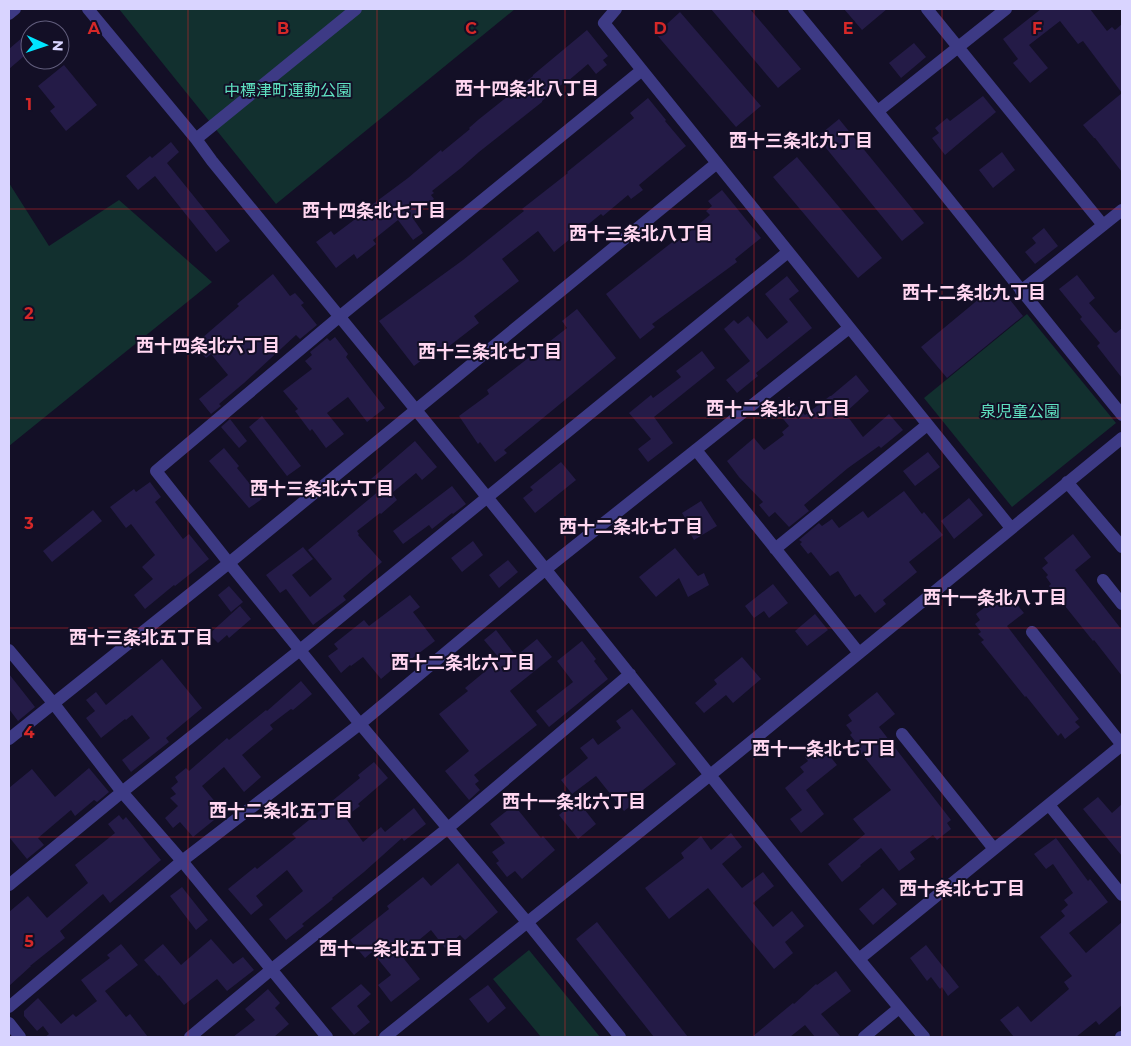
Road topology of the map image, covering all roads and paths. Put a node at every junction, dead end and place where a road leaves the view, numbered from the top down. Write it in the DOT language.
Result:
graph roads {
  1 [pos="15,9"];
  2 [pos="88,9"];
  3 [pos="356,9"];
  4 [pos="616,9"];
  5 [pos="794,9"];
  6 [pos="927,9"];
  7 [pos="1006,9"];
  8 [pos="9,14"];
  9 [pos="958,47"];
  10 [pos="642,70"];
  11 [pos="878,111"];
  12 [pos="196,139"];
  13 [pos="717,163"];
  14 [pos="1122,210"];
  15 [pos="1103,225"];
  16 [pos="788,252"];
  17 [pos="1021,291"];
  18 [pos="339,317"];
  19 [pos="849,328"];
  20 [pos="416,410"];
  21 [pos="1122,415"];
  22 [pos="927,425"];
  23 [pos="1122,438"];
  24 [pos="696,450"];
  25 [pos="1067,482"];
  26 [pos="488,498"];
  27 [pos="1011,528"];
  28 [pos="1122,547"];
  29 [pos="776,549"];
  30 [pos="229,563"];
  31 [pos="546,569"];
  32 [pos="1103,580"];
  33 [pos="1122,604"];
  34 [pos="1032,632"];
  35 [pos="9,650"];
  36 [pos="300,650"];
  37 [pos="859,653"];
  38 [pos="630,674"];
  39 [pos="54,704"];
  40 [pos="360,724"];
  41 [pos="902,734"];
  42 [pos="9,739"];
  43 [pos="1122,745"];
  44 [pos="710,774"];
  45 [pos="122,792"];
  46 [pos="1049,805"];
  47 [pos="448,828"];
  48 [pos="994,850"];
  49 [pos="182,861"];
  50 [pos="9,885"];
  51 [pos="1122,895"];
  52 [pos="527,922"];
  53 [pos="859,959"];
  54 [pos="272,969"];
  55 [pos="9,1007"];
  56 [pos="899,1008"];
  57 [pos="9,1023"];
  58 [pos="20,1037"];
  59 [pos="190,1037"];
  60 [pos="327,1037"];
  61 [pos="385,1037"];
  62 [pos="620,1037"];
  63 [pos="864,1037"];
  64 [pos="924,1037"];
  1 -- 8 [label="street"];
  2 -- 12 [label="street"];
  3 -- 12 [label="street"];
  4 -- 10 [label="street"];
  5 -- 11 [label="street"];
  6 -- 9 [label="street"];
  7 -- 9 [label="street"];
  9 -- 11 [label="street"];
  9 -- 15 [label="street"];
  10 -- 13 [label="street"];
  10 -- 18 [label="street"];
  11 -- 17 [label="street"];
  12 -- 18 [label="street"];
  13 -- 16 [label="street"];
  13 -- 20 [label="street"];
  14 -- 15 [label="street"];
  15 -- 17 [label="street"];
  16 -- 19 [label="street"];
  16 -- 26 [label="street"];
  17 -- 21 [label="street"];
  18 -- 20 [label="street"];
  18 -- 30 [label="street"];
  19 -- 22 [label="street"];
  19 -- 24 [label="street"];
  20 -- 26 [label="street"];
  20 -- 30 [label="street"];
  22 -- 27 [label="street"];
  22 -- 29 [label="street"];
  23 -- 25 [label="street"];
  24 -- 29 [label="street"];
  24 -- 31 [label="street"];
  25 -- 27 [label="street"];
  25 -- 28 [label="street"];
  26 -- 31 [label="street"];
  26 -- 36 [label="street"];
  27 -- 37 [label="street"];
  29 -- 37 [label="street"];
  30 -- 36 [label="street"];
  30 -- 39 [label="street"];
  31 -- 38 [label="street"];
  31 -- 40 [label="street"];
  32 -- 33 [label="street"];
  34 -- 43 [label="street"];
  35 -- 39 [label="street"];
  36 -- 40 [label="street"];
  36 -- 45 [label="street"];
  37 -- 44 [label="street"];
  38 -- 44 [label="street"];
  38 -- 47 [label="street"];
  39 -- 42 [label="street"];
  39 -- 45 [label="street"];
  40 -- 47 [label="street"];
  40 -- 49 [label="street"];
  41 -- 48 [label="street"];
  43 -- 46 [label="street"];
  44 -- 52 [label="street"];
  44 -- 53 [label="street"];
  45 -- 49 [label="street"];
  45 -- 50 [label="street"];
  46 -- 48 [label="street"];
  46 -- 51 [label="street"];
  47 -- 52 [label="street"];
  47 -- 54 [label="street"];
  48 -- 53 [label="street"];
  49 -- 54 [label="street"];
  49 -- 55 [label="street"];
  52 -- 61 [label="street"];
  52 -- 62 [label="street"];
  53 -- 56 [label="street"];
  54 -- 59 [label="street"];
  54 -- 60 [label="street"];
  56 -- 63 [label="street"];
  56 -- 64 [label="street"];
  57 -- 58 [label="street"];
}
